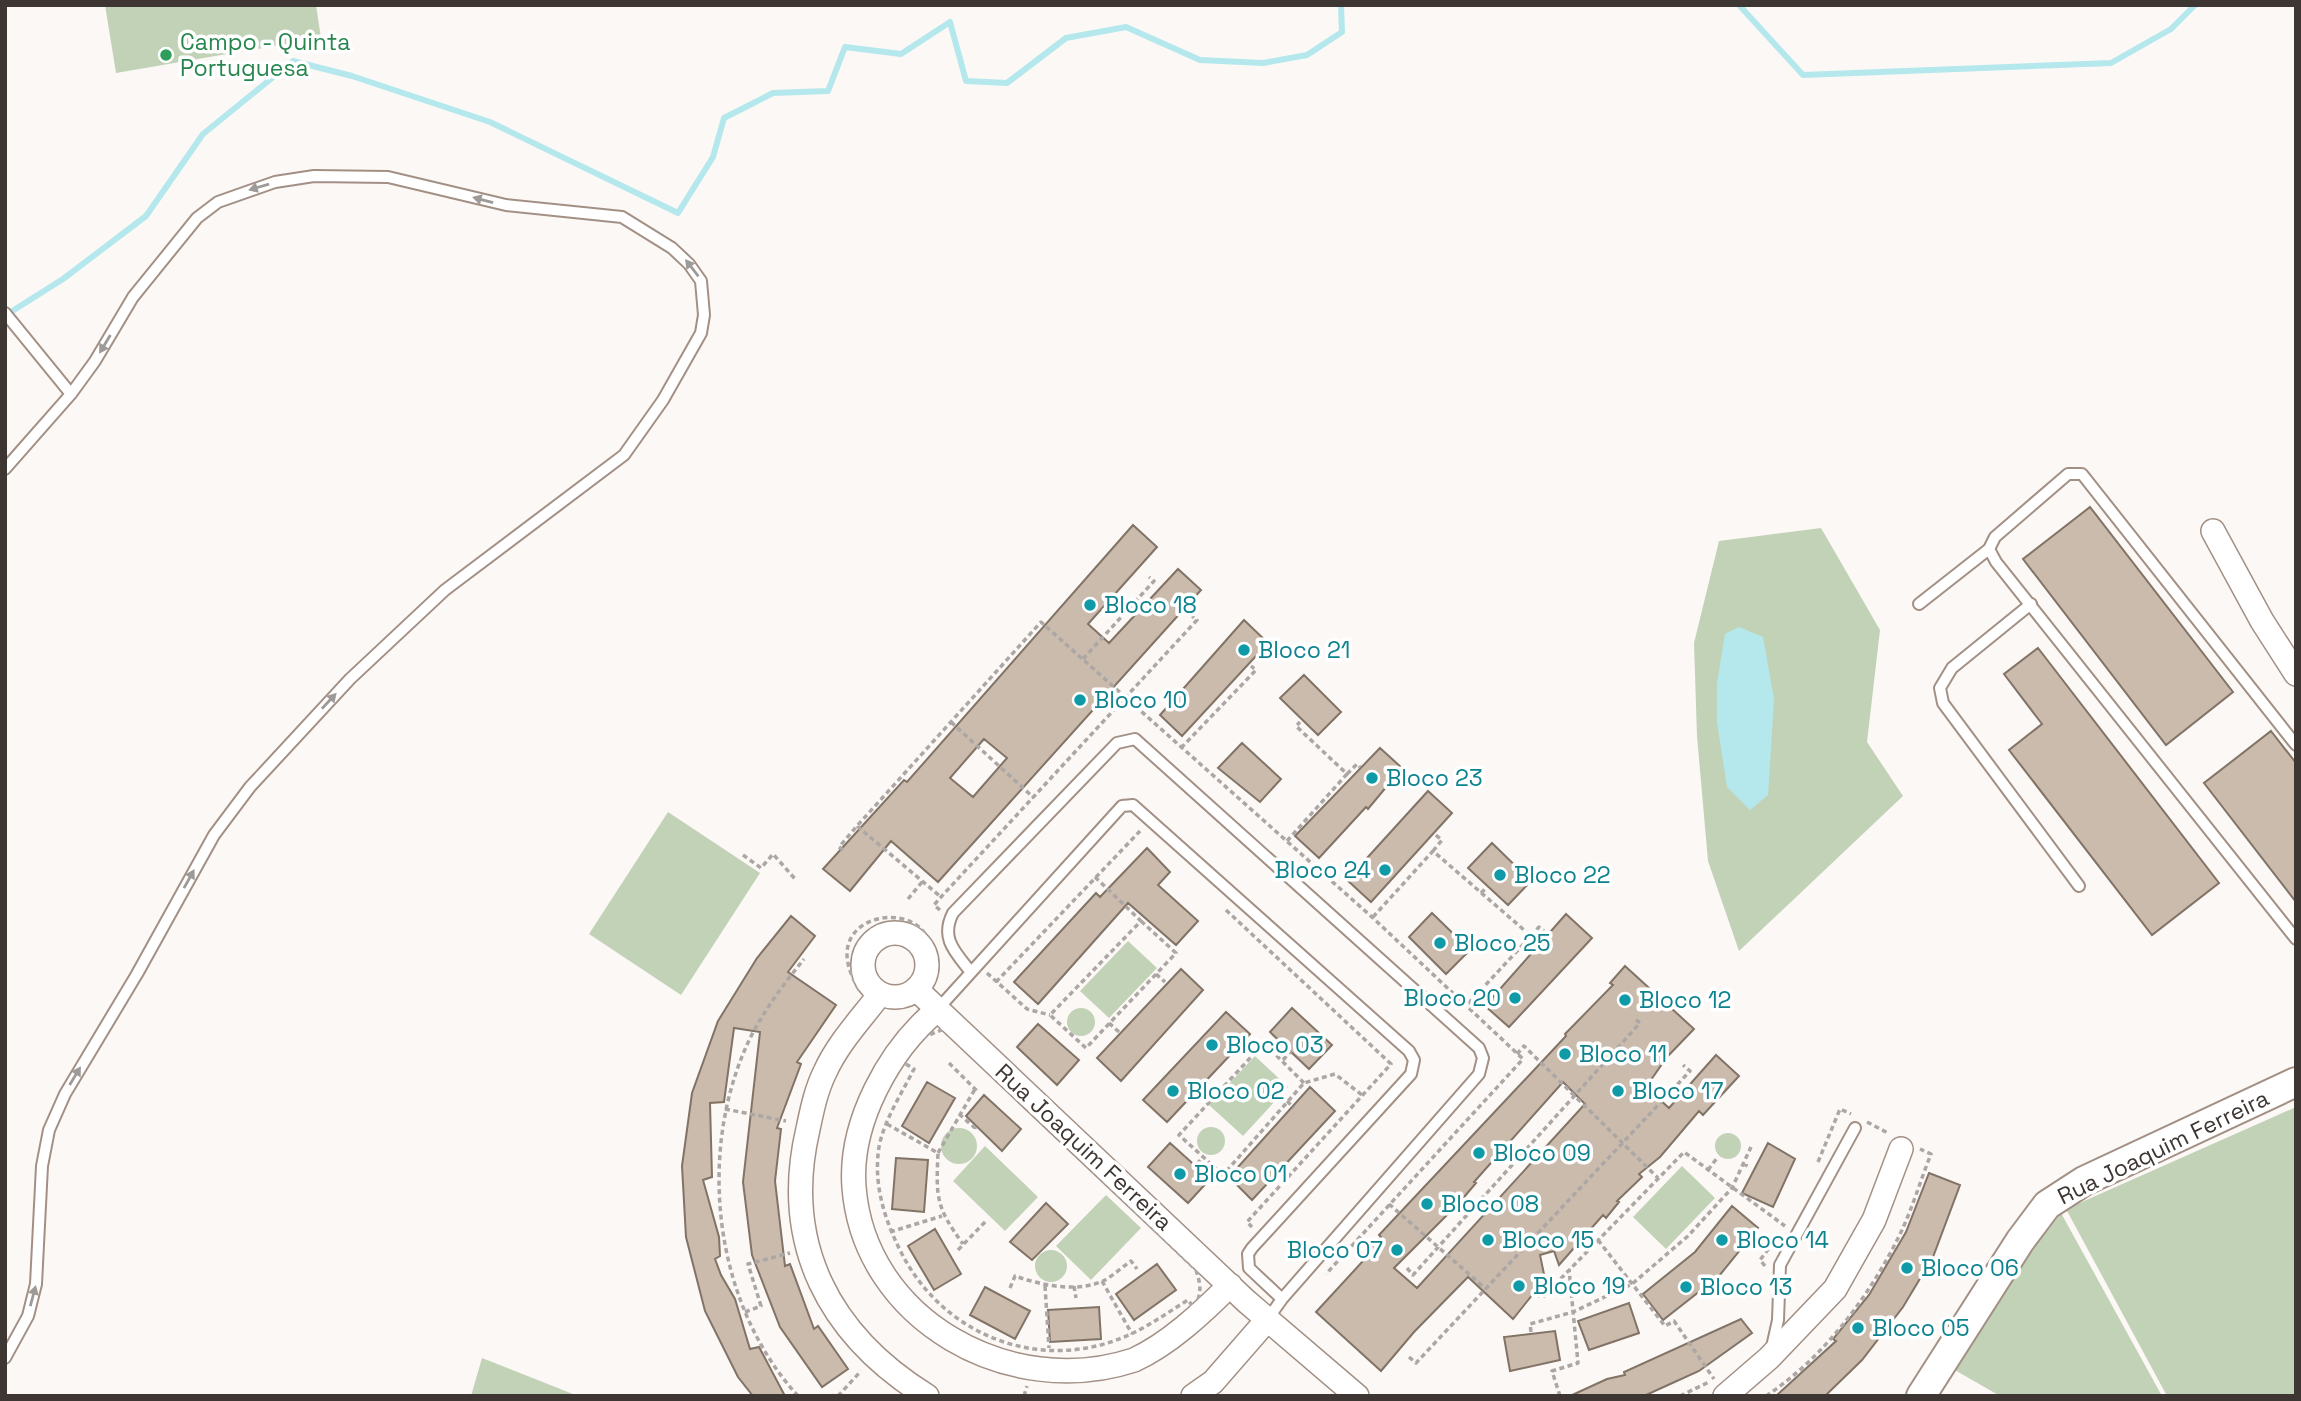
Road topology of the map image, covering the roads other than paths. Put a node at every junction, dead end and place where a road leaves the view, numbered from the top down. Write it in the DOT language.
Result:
graph roads {
  1 [pos="5,313"];
  2 [pos="71,394"];
  3 [pos="5,469"];
  4 [pos="2213,531"];
  5 [pos="1989,549"];
  6 [pos="1919,604"];
  7 [pos="2031,604"];
  8 [pos="2296,674"];
  9 [pos="2296,745"];
  10 [pos="2079,886"];
  11 [pos="2296,939"];
  12 [pos="970,971"];
  13 [pos="880,994"];
  14 [pos="928,997"];
  15 [pos="2296,1082"];
  16 [pos="1855,1128"];
  17 [pos="1900,1149"];
  18 [pos="1230,1285"];
  19 [pos="1282,1299"];
  20 [pos="1267,1320"];
  21 [pos="5,1358"];
  22 [pos="1769,1358"];
  23 [pos="1719,1387"];
  24 [pos="927,1396"];
  25 [pos="1193,1396"];
  26 [pos="1357,1396"];
  27 [pos="1921,1396"];
  1 -- 2 [label="lane"];
  2 -- 3 [label="lane"];
  21 -- 2 [label="lane, one-way"];
  4 -- 8 [label="street"];
  5 -- 6 [label="lane"];
  5 -- 7 [label="lane"];
  5 -- 9 [label="lane"];
  7 -- 10 [label="lane"];
  7 -- 11 [label="lane"];
  12 -- 14 [label="lane"];
  12 -- 19 [label="lane"];
  12 -- 19 [label="lane"];
  13 -- 14 [label="street"];
  13 -- 14 [label="street"];
  13 -- 24 [label="street"];
  14 -- 18 [label="street, Rua Joaquim Ferreira"];
  14 -- 18 [label="street"];
  15 -- 27 [label="street, Rua Joaquim Ferreira"];
  16 -- 22 [label="lane"];
  17 -- 22 [label="street"];
  18 -- 20 [label="street, Rua Joaquim Ferreira"];
  19 -- 20 [label="lane"];
  20 -- 25 [label="street"];
  20 -- 26 [label="street, Rua Joaquim Ferreira"];
  22 -- 23 [label="street"];
}
